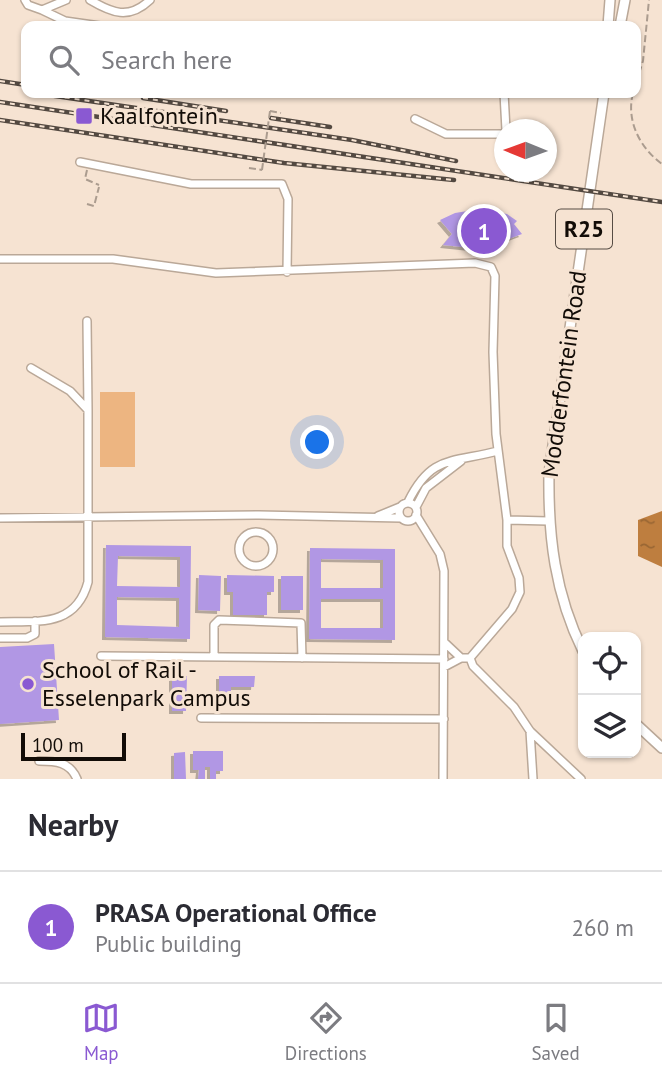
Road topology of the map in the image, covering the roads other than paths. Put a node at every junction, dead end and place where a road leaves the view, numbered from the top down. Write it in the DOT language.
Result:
graph roads {
  1 [pos="25,0"];
  2 [pos="66,0"];
  3 [pos="89,0"];
  4 [pos="150,0"];
  5 [pos="610,0"];
  6 [pos="625,0"];
  7 [pos="42,10"];
  8 [pos="65,21"];
  9 [pos="608,21"];
  10 [pos="621,21"];
  11 [pos="504,98"];
  12 [pos="603,98"];
  13 [pos="415,119"];
  14 [pos="505,119"];
  15 [pos="494,132"];
  16 [pos="84,163"];
  17 [pos="0,259"];
  18 [pos="287,272"];
  19 [pos="87,321"];
  20 [pos="31,368"];
  21 [pos="88,410"];
  22 [pos="498,451"];
  23 [pos="461,460"];
  24 [pos="427,471"];
  25 [pos="434,481"];
  26 [pos="404,504"];
  27 [pos="416,506"];
  28 [pos="88,515"];
  29 [pos="259,515"];
  30 [pos="416,515"];
  31 [pos="377,516"];
  32 [pos="0,519"];
  33 [pos="405,520"];
  34 [pos="507,520"];
  35 [pos="548,520"];
  36 [pos="258,531"];
  37 [pos="427,536"];
  38 [pos="35,621"];
  39 [pos="0,622"];
  40 [pos="0,638"];
  41 [pos="578,638"];
  42 [pos="444,642"];
  43 [pos="101,656"];
  44 [pos="214,656"];
  45 [pos="302,657"];
  46 [pos="461,658"];
  47 [pos="470,658"];
  48 [pos="444,663"];
  49 [pos="201,718"];
  50 [pos="444,719"];
  51 [pos="641,729"];
  52 [pos="530,731"];
  53 [pos="662,748"];
  54 [pos="39,761"];
  55 [pos="77,779"];
  56 [pos="443,779"];
  57 [pos="533,779"];
  58 [pos="581,779"];
  1 -- 7 [label="street"];
  2 -- 7 [label="street"];
  3 -- 4 [label="street"];
  5 -- 9 [label="main road"];
  6 -- 10 [label="main road"];
  7 -- 8 [label="street"];
  11 -- 14 [label="street"];
  12 -- 35 [label="main road, Modderfontein Road / R25"];
  13 -- 15 [label="street"];
  16 -- 18 [label="street"];
  17 -- 18 [label="street"];
  18 -- 22 [label="street"];
  19 -- 21 [label="street"];
  20 -- 21 [label="street"];
  21 -- 28 [label="street"];
  22 -- 23 [label="street"];
  22 -- 34 [label="street"];
  23 -- 24 [label="street"];
  23 -- 25 [label="street"];
  24 -- 25 [label="street"];
  24 -- 26 [label="street"];
  25 -- 27 [label="street"];
  26 -- 27 [label="street"];
  26 -- 31 [label="street"];
  26 -- 33 [label="street"];
  27 -- 30 [label="street"];
  28 -- 29 [label="street"];
  28 -- 32 [label="street"];
  28 -- 38 [label="street"];
  29 -- 31 [label="street"];
  29 -- 36 [label="street"];
  30 -- 33 [label="street"];
  30 -- 37 [label="street"];
  31 -- 33 [label="street"];
  33 -- 37 [label="street"];
  34 -- 35 [label="street"];
  34 -- 47 [label="street"];
  35 -- 41 [label="main road, Modderfontein Road / R25"];
  36 -- 36 [label="street"];
  37 -- 42 [label="street"];
  38 -- 39 [label="street"];
  38 -- 40 [label="street"];
  42 -- 46 [label="street"];
  42 -- 48 [label="street"];
  43 -- 44 [label="street"];
  44 -- 45 [label="street"];
  44 -- 45 [label="street"];
  45 -- 48 [label="street"];
  46 -- 47 [label="street"];
  46 -- 48 [label="street"];
  47 -- 52 [label="street"];
  48 -- 50 [label="street"];
  49 -- 50 [label="street"];
  50 -- 56 [label="street"];
  51 -- 53 [label="main road"];
  52 -- 57 [label="street"];
  52 -- 58 [label="street"];
  54 -- 55 [label="street"];
}
